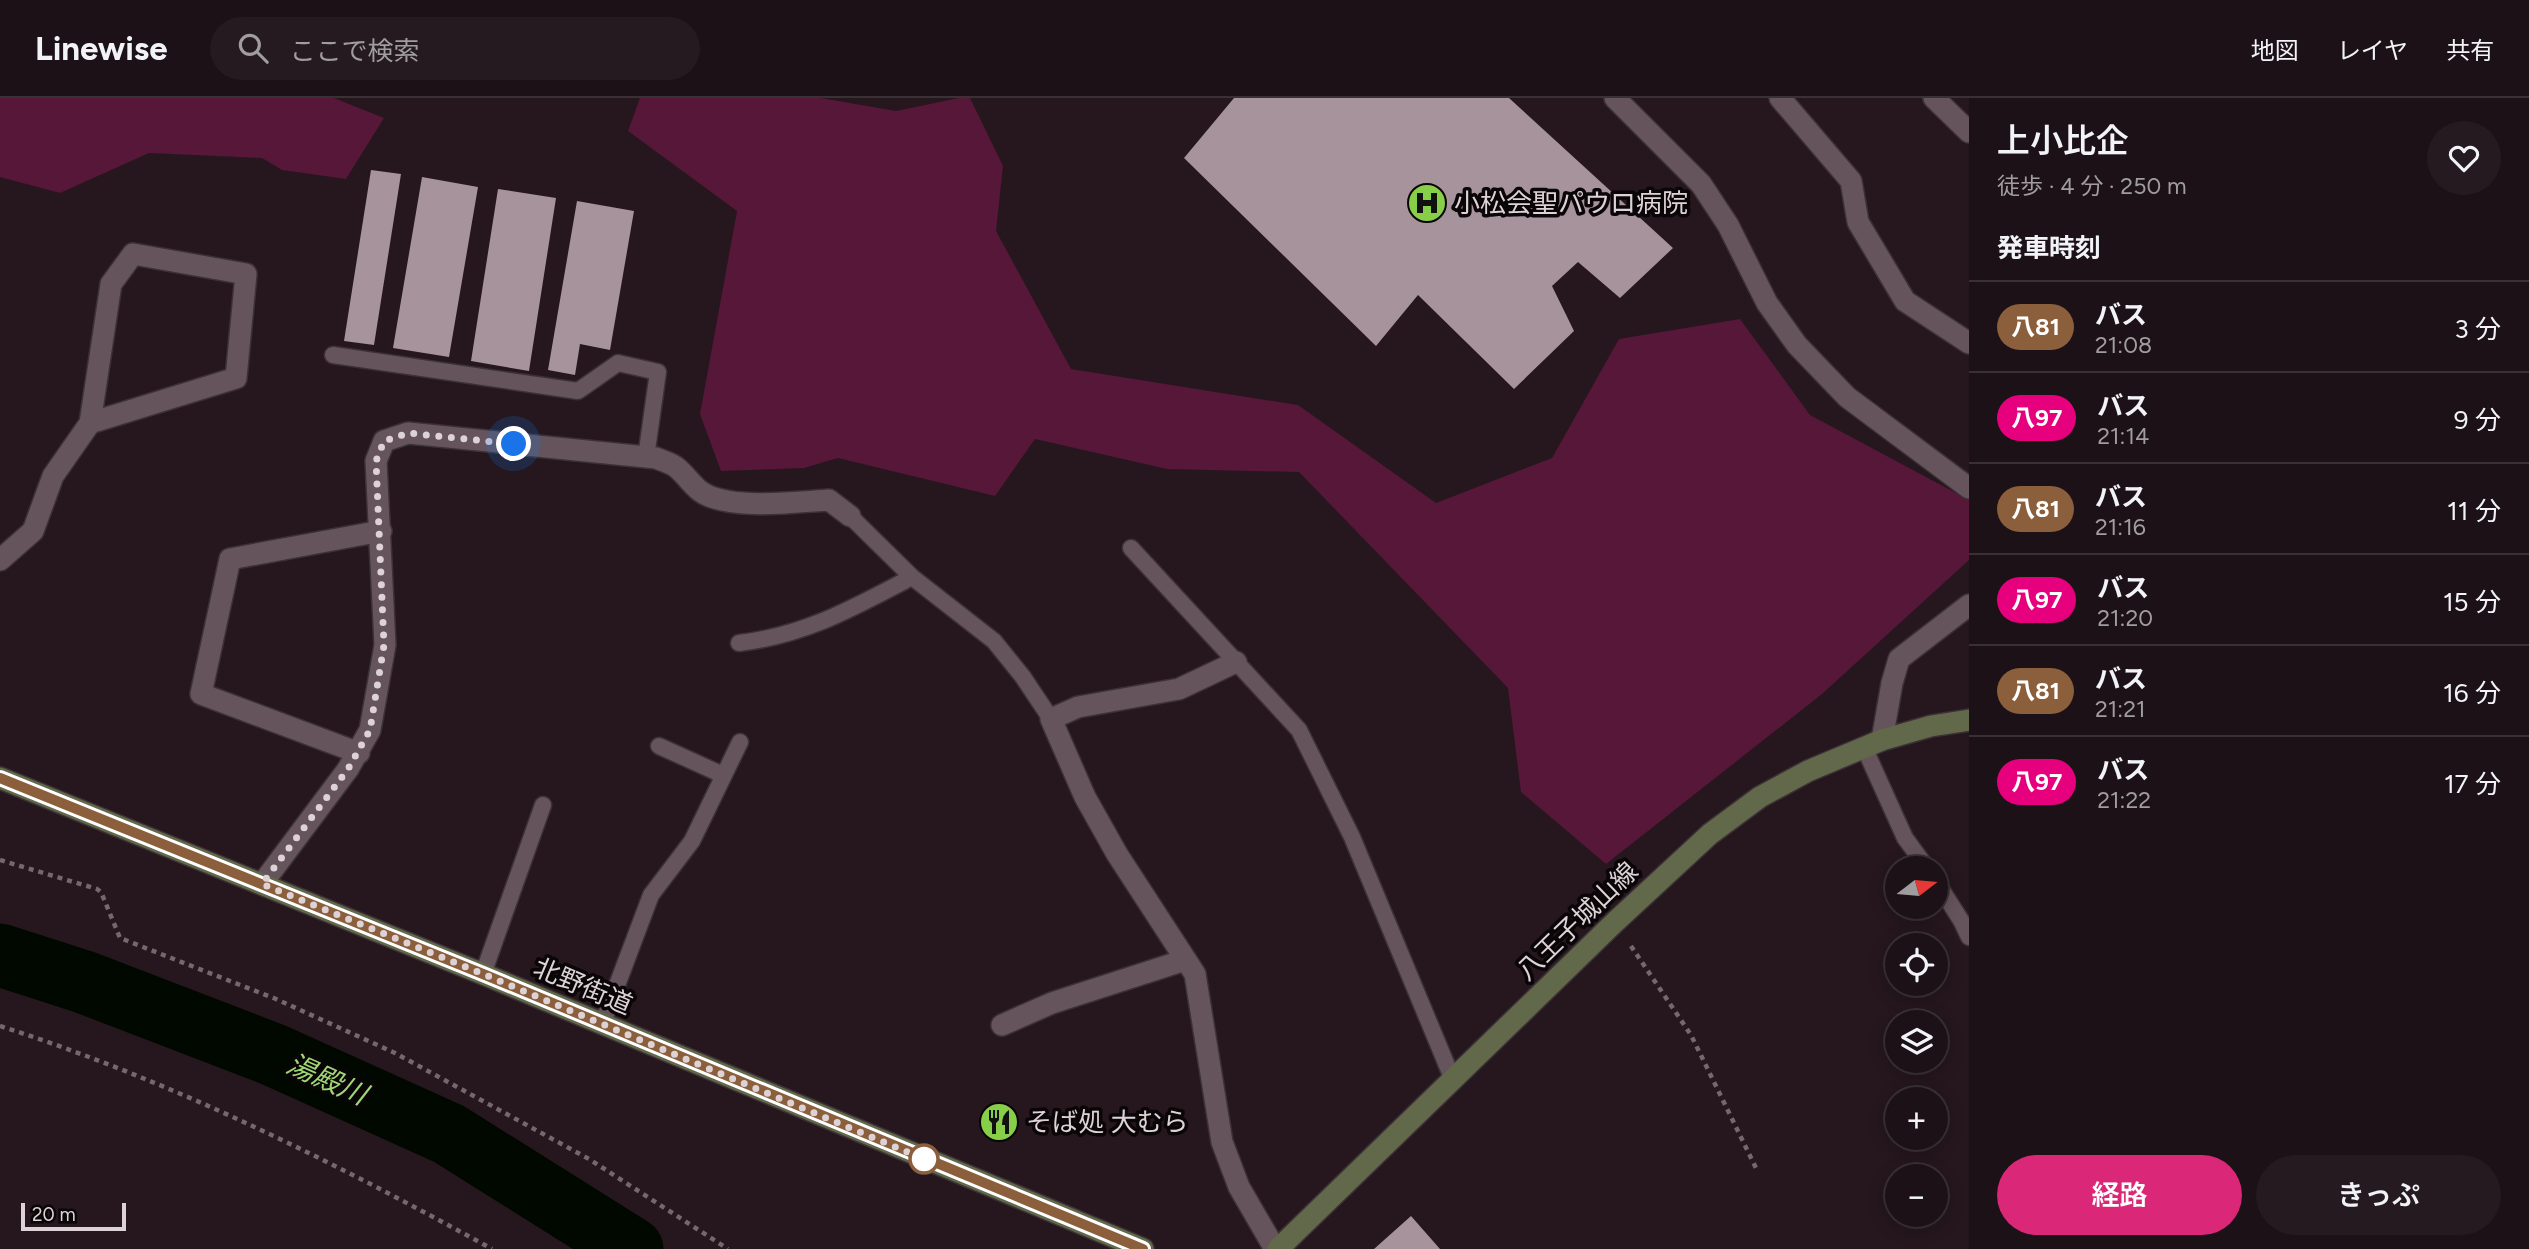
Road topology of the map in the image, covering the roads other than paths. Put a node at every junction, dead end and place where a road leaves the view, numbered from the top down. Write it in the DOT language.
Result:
graph roads {
  1 [pos="1615,98"];
  2 [pos="1780,98"];
  3 [pos="1934,98"];
  4 [pos="1969,131"];
  5 [pos="1969,343"];
  6 [pos="333,355"];
  7 [pos="90,423"];
  8 [pos="646,457"];
  9 [pos="1969,488"];
  10 [pos="850,516"];
  11 [pos="381,531"];
  12 [pos="1130,548"];
  13 [pos="0,560"];
  14 [pos="912,577"];
  15 [pos="1969,605"];
  16 [pos="739,643"];
  17 [pos="1236,663"];
  18 [pos="1051,719"];
  19 [pos="1969,720"];
  20 [pos="740,742"];
  21 [pos="1873,743"];
  22 [pos="659,746"];
  23 [pos="359,753"];
  24 [pos="723,775"];
  25 [pos="0,778"];
  26 [pos="543,805"];
  27 [pos="1918,856"];
  28 [pos="262,884"];
  29 [pos="1948,900"];
  30 [pos="1969,937"];
  31 [pos="1185,960"];
  32 [pos="483,974"];
  33 [pos="602,1025"];
  34 [pos="1002,1025"];
  35 [pos="1452,1080"];
  36 [pos="1143,1249"];
  37 [pos="1276,1249"];
  1 -- 9 [label="street"];
  2 -- 5 [label="street"];
  3 -- 4 [label="street"];
  6 -- 8 [label="lane"];
  7 -- 7 [label="street"];
  7 -- 13 [label="street"];
  8 -- 10 [label="street"];
  8 -- 11 [label="street"];
  10 -- 14 [label="lane"];
  11 -- 23 [label="street"];
  11 -- 23 [label="street"];
  12 -- 17 [label="lane"];
  14 -- 16 [label="lane"];
  14 -- 18 [label="lane"];
  15 -- 21 [label="street"];
  17 -- 18 [label="street"];
  17 -- 35 [label="lane"];
  18 -- 31 [label="street"];
  19 -- 21 [label="main road, 八王子城山線"];
  20 -- 24 [label="lane"];
  21 -- 27 [label="lane"];
  21 -- 35 [label="main road, 八王子城山線"];
  22 -- 24 [label="lane"];
  23 -- 28 [label="street"];
  24 -- 33 [label="lane"];
  25 -- 28 [label="main road, 北野街道"];
  26 -- 32 [label="lane"];
  28 -- 32 [label="main road, 北野街道"];
  29 -- 30 [label="lane"];
  31 -- 34 [label="street"];
  31 -- 37 [label="street"];
  32 -- 33 [label="main road, 北野街道"];
  33 -- 36 [label="main road, 北野街道"];
  35 -- 37 [label="main road, 八王子城山線"];
}
